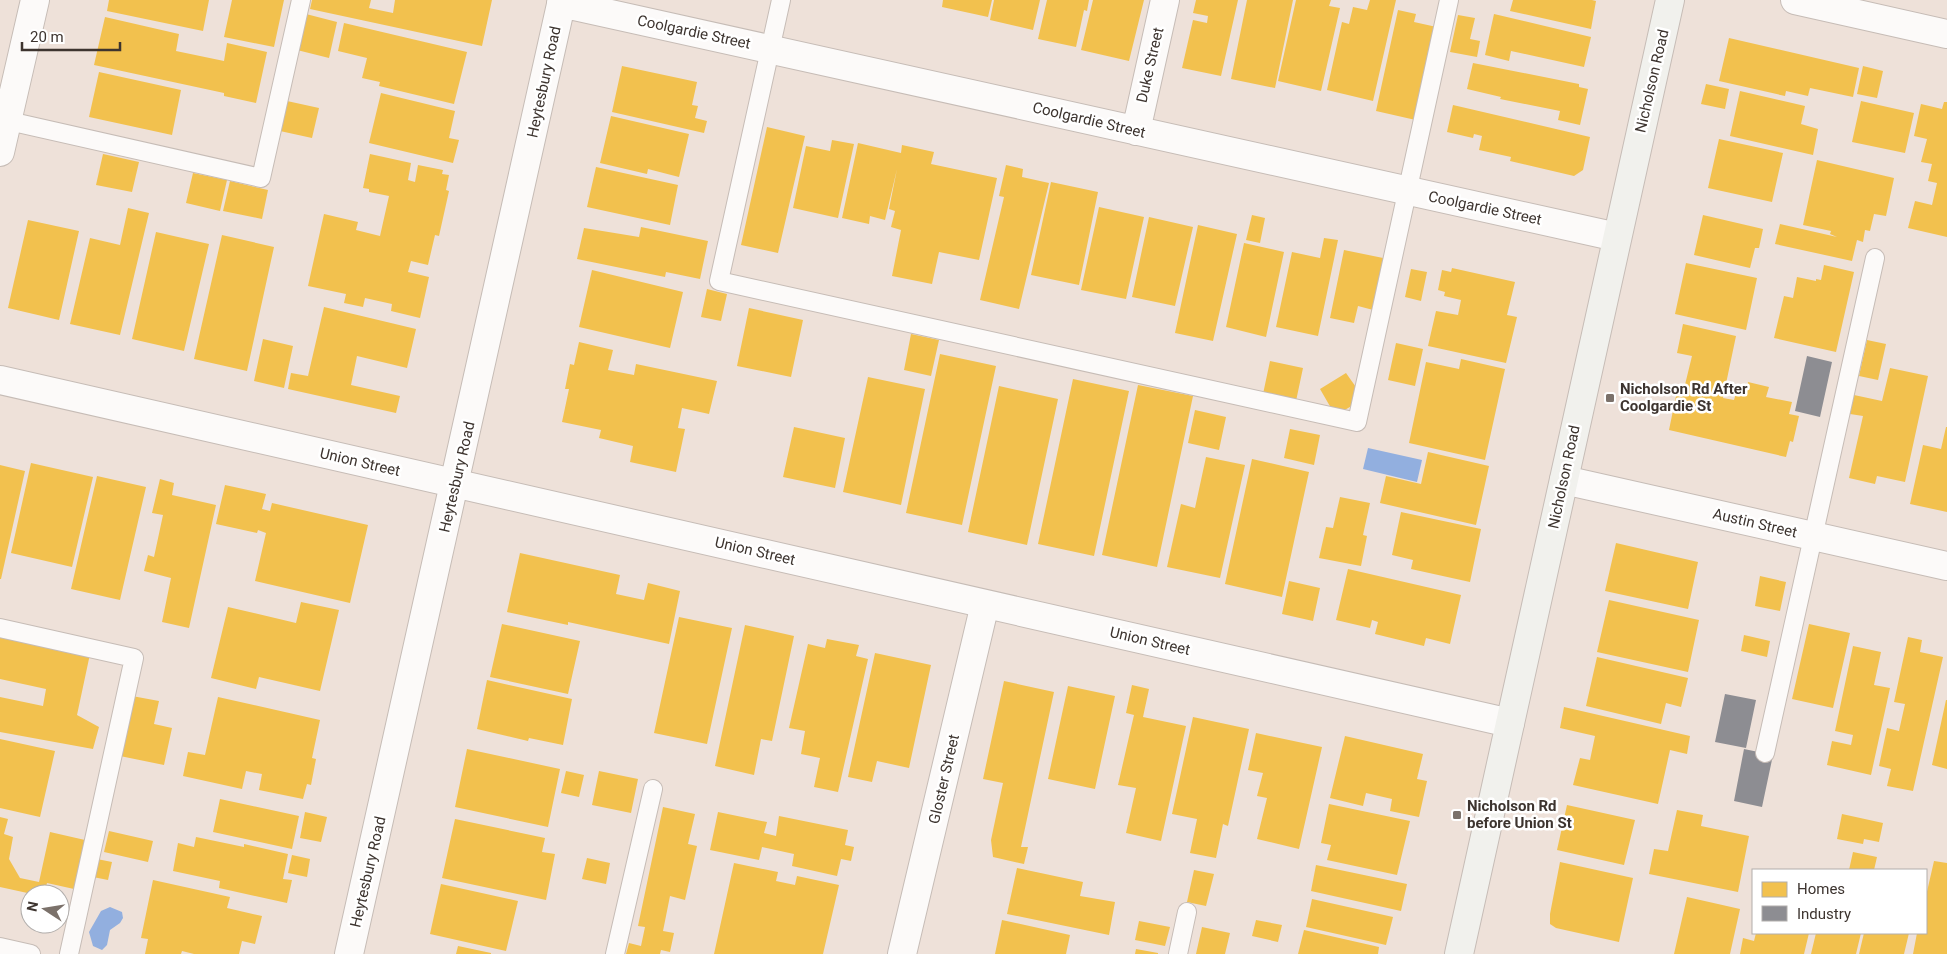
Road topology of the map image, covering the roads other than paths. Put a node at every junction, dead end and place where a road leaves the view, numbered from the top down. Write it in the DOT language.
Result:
graph roads {
  1 [pos="35,0"];
  2 [pos="301,0"];
  3 [pos="782,0"];
  4 [pos="1165,0"];
  5 [pos="1449,0"];
  6 [pos="1670,0"];
  7 [pos="1795,0"];
  8 [pos="562,1"];
  9 [pos="1947,34"];
  10 [pos="770,49"];
  11 [pos="4,120"];
  12 [pos="1136,131"];
  13 [pos="0,152"];
  14 [pos="1407,191"];
  15 [pos="1617,237"];
  16 [pos="1874,258"];
  17 [pos="0,380"];
  18 [pos="1564,480"];
  19 [pos="455,483"];
  20 [pos="1813,536"];
  21 [pos="1947,566"];
  22 [pos="985,604"];
  23 [pos="0,628"];
  24 [pos="1510,723"];
  25 [pos="1765,753"];
  26 [pos="653,789"];
  27 [pos="1187,912"];
  28 [pos="0,947"];
  29 [pos="31,954"];
  30 [pos="69,954"];
  31 [pos="350,954"];
  32 [pos="616,954"];
  33 [pos="902,954"];
  34 [pos="1178,954"];
  35 [pos="1459,954"];
  1 -- 11 [label="street"];
  2 -- 11 [label="lane"];
  3 -- 10 [label="lane"];
  4 -- 12 [label="street, Duke Street"];
  5 -- 14 [label="lane"];
  6 -- 15 [label="main road, Nicholson Road"];
  7 -- 9 [label="street"];
  8 -- 10 [label="street, Coolgardie Street"];
  8 -- 19 [label="street, Heytesbury Road"];
  10 -- 12 [label="street, Coolgardie Street"];
  10 -- 14 [label="lane"];
  11 -- 13 [label="street"];
  12 -- 14 [label="street, Coolgardie Street"];
  14 -- 15 [label="street, Coolgardie Street"];
  15 -- 18 [label="main road, Nicholson Road"];
  16 -- 20 [label="lane"];
  17 -- 19 [label="street, Union Street"];
  18 -- 20 [label="street, Austin Street"];
  18 -- 24 [label="main road, Nicholson Road"];
  19 -- 22 [label="street, Union Street"];
  19 -- 31 [label="street, Heytesbury Road"];
  20 -- 21 [label="street, Austin Street"];
  20 -- 25 [label="lane"];
  22 -- 24 [label="street, Union Street"];
  22 -- 33 [label="street, Gloster Street"];
  23 -- 30 [label="lane"];
  24 -- 35 [label="main road, Nicholson Road"];
  26 -- 32 [label="lane"];
  27 -- 34 [label="lane"];
  28 -- 29 [label="lane"];
}
